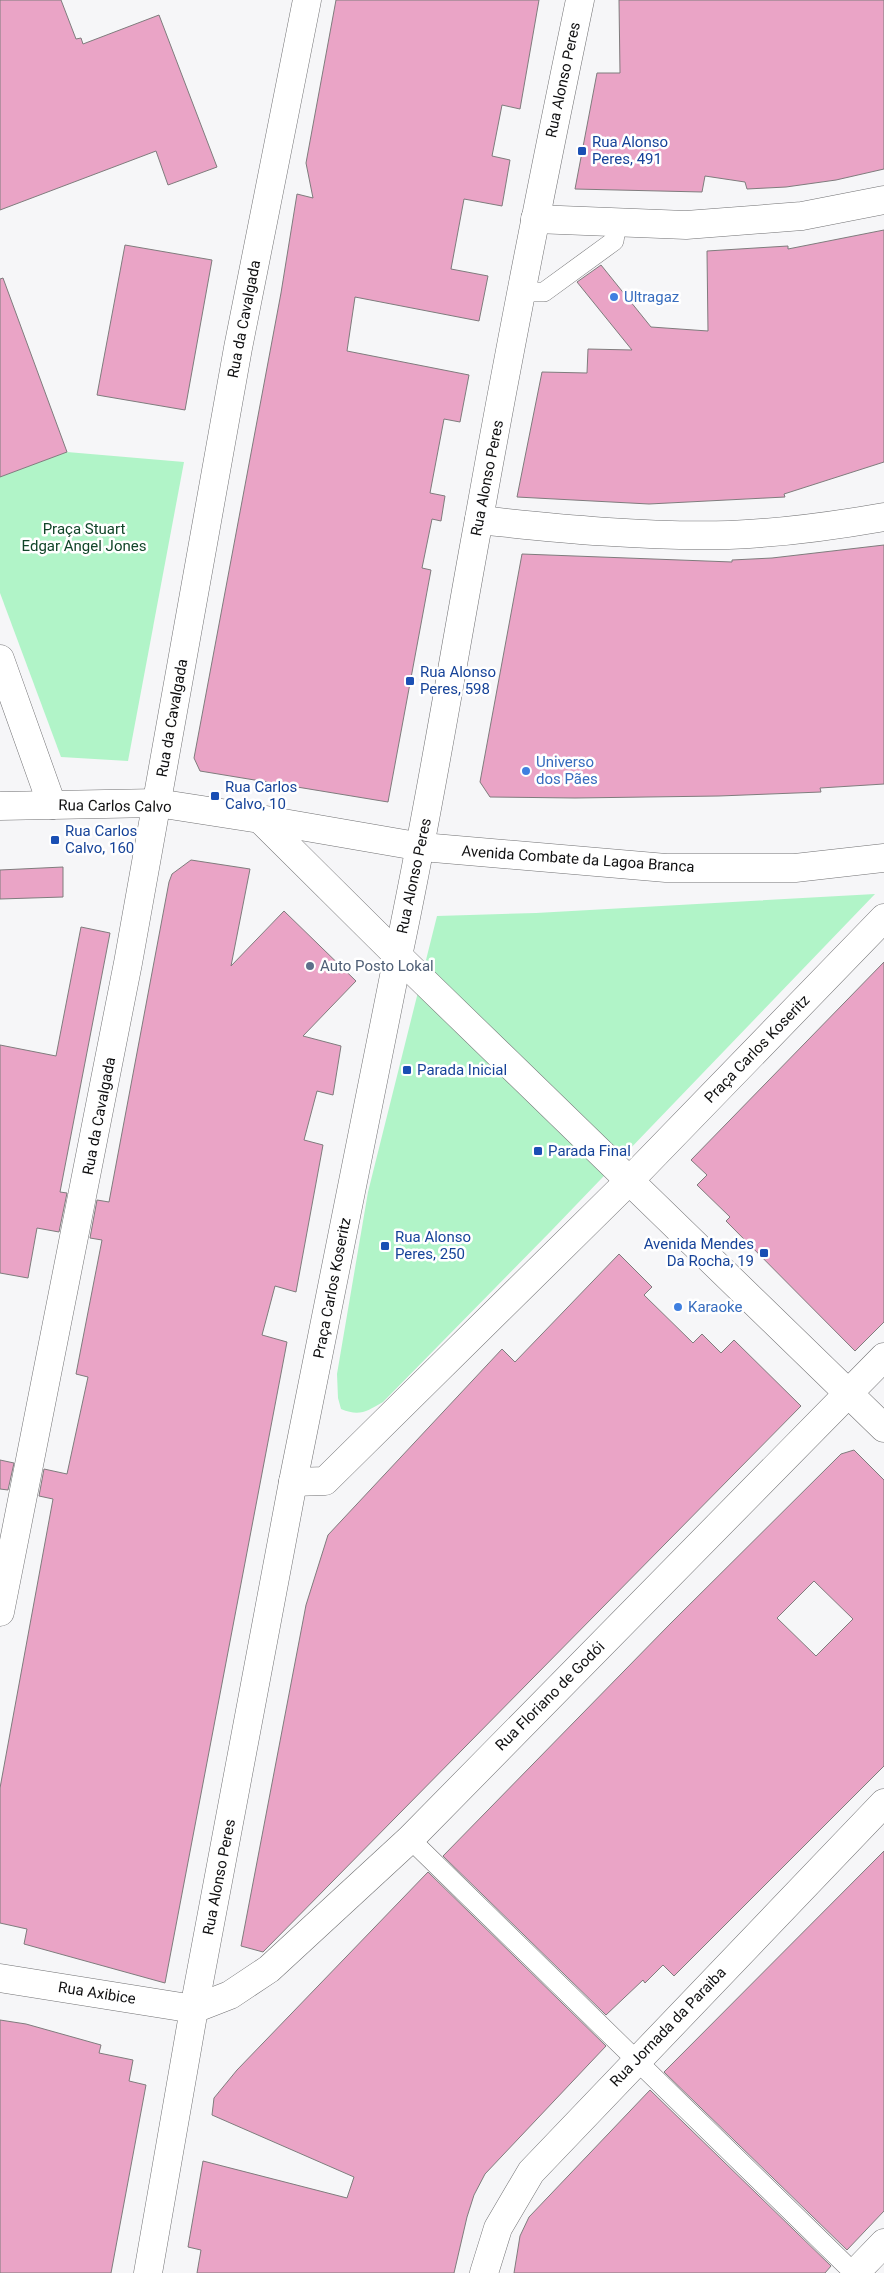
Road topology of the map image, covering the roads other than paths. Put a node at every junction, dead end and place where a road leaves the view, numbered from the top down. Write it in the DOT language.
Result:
graph roads {
  1 [pos="307,0"];
  2 [pos="580,0"];
  3 [pos="884,200"];
  4 [pos="535,219"];
  5 [pos="617,222"];
  6 [pos="522,292"];
  7 [pos="884,517"];
  8 [pos="478,520"];
  9 [pos="0,659"];
  10 [pos="157,803"];
  11 [pos="52,805"];
  12 [pos="0,806"];
  13 [pos="260,819"];
  14 [pos="422,847"];
  15 [pos="884,858"];
  16 [pos="884,918"];
  17 [pos="398,956"];
  18 [pos="630,1180"];
  19 [pos="884,1357"];
  20 [pos="847,1393"];
  21 [pos="884,1428"];
  22 [pos="293,1482"];
  23 [pos="0,1612"];
  24 [pos="884,1803"];
  25 [pos="410,1838"];
  26 [pos="0,1978"];
  27 [pos="194,2009"];
  28 [pos="636,2061"];
  29 [pos="884,2243"];
  30 [pos="148,2273"];
  31 [pos="484,2273"];
  32 [pos="854,2273"];
  1 -- 10 [label="street, Rua da Cavalgada"];
  2 -- 4 [label="street, Rua Alonso Peres"];
  3 -- 5 [label="street"];
  4 -- 5 [label="street"];
  4 -- 6 [label="street, Rua Alonso Peres"];
  5 -- 6 [label="lane"];
  6 -- 8 [label="street, Rua Alonso Peres"];
  7 -- 8 [label="street"];
  8 -- 14 [label="street, Rua Alonso Peres"];
  9 -- 11 [label="street"];
  10 -- 11 [label="street, Rua Carlos Calvo"];
  10 -- 13 [label="street, Rua Carlos Calvo"];
  10 -- 23 [label="street, Rua da Cavalgada"];
  11 -- 12 [label="street, Rua Carlos Calvo"];
  13 -- 14 [label="street, Rua Carlos Calvo"];
  13 -- 17 [label="street"];
  14 -- 15 [label="street, Avenida Combate da Lagoa Branca"];
  14 -- 17 [label="street, Rua Alonso Peres"];
  16 -- 18 [label="street, Praça Carlos Koseritz"];
  17 -- 18 [label="street"];
  17 -- 22 [label="street, Praça Carlos Koseritz"];
  18 -- 20 [label="street"];
  18 -- 22 [label="street, Praça Carlos Koseritz"];
  19 -- 20 [label="street, Rua Floriano de Godói"];
  20 -- 21 [label="street"];
  20 -- 25 [label="street, Rua Floriano de Godói"];
  22 -- 27 [label="street, Rua Alonso Peres"];
  24 -- 28 [label="street, Rua Jornada da Paraiba"];
  25 -- 27 [label="street, Rua Floriano de Godói"];
  25 -- 28 [label="lane"];
  26 -- 27 [label="street, Rua Axibice"];
  27 -- 30 [label="street, Rua Alonso Peres"];
  28 -- 31 [label="street, Rua Jornada da Paraiba"];
  28 -- 32 [label="lane"];
  29 -- 32 [label="street"];
}
